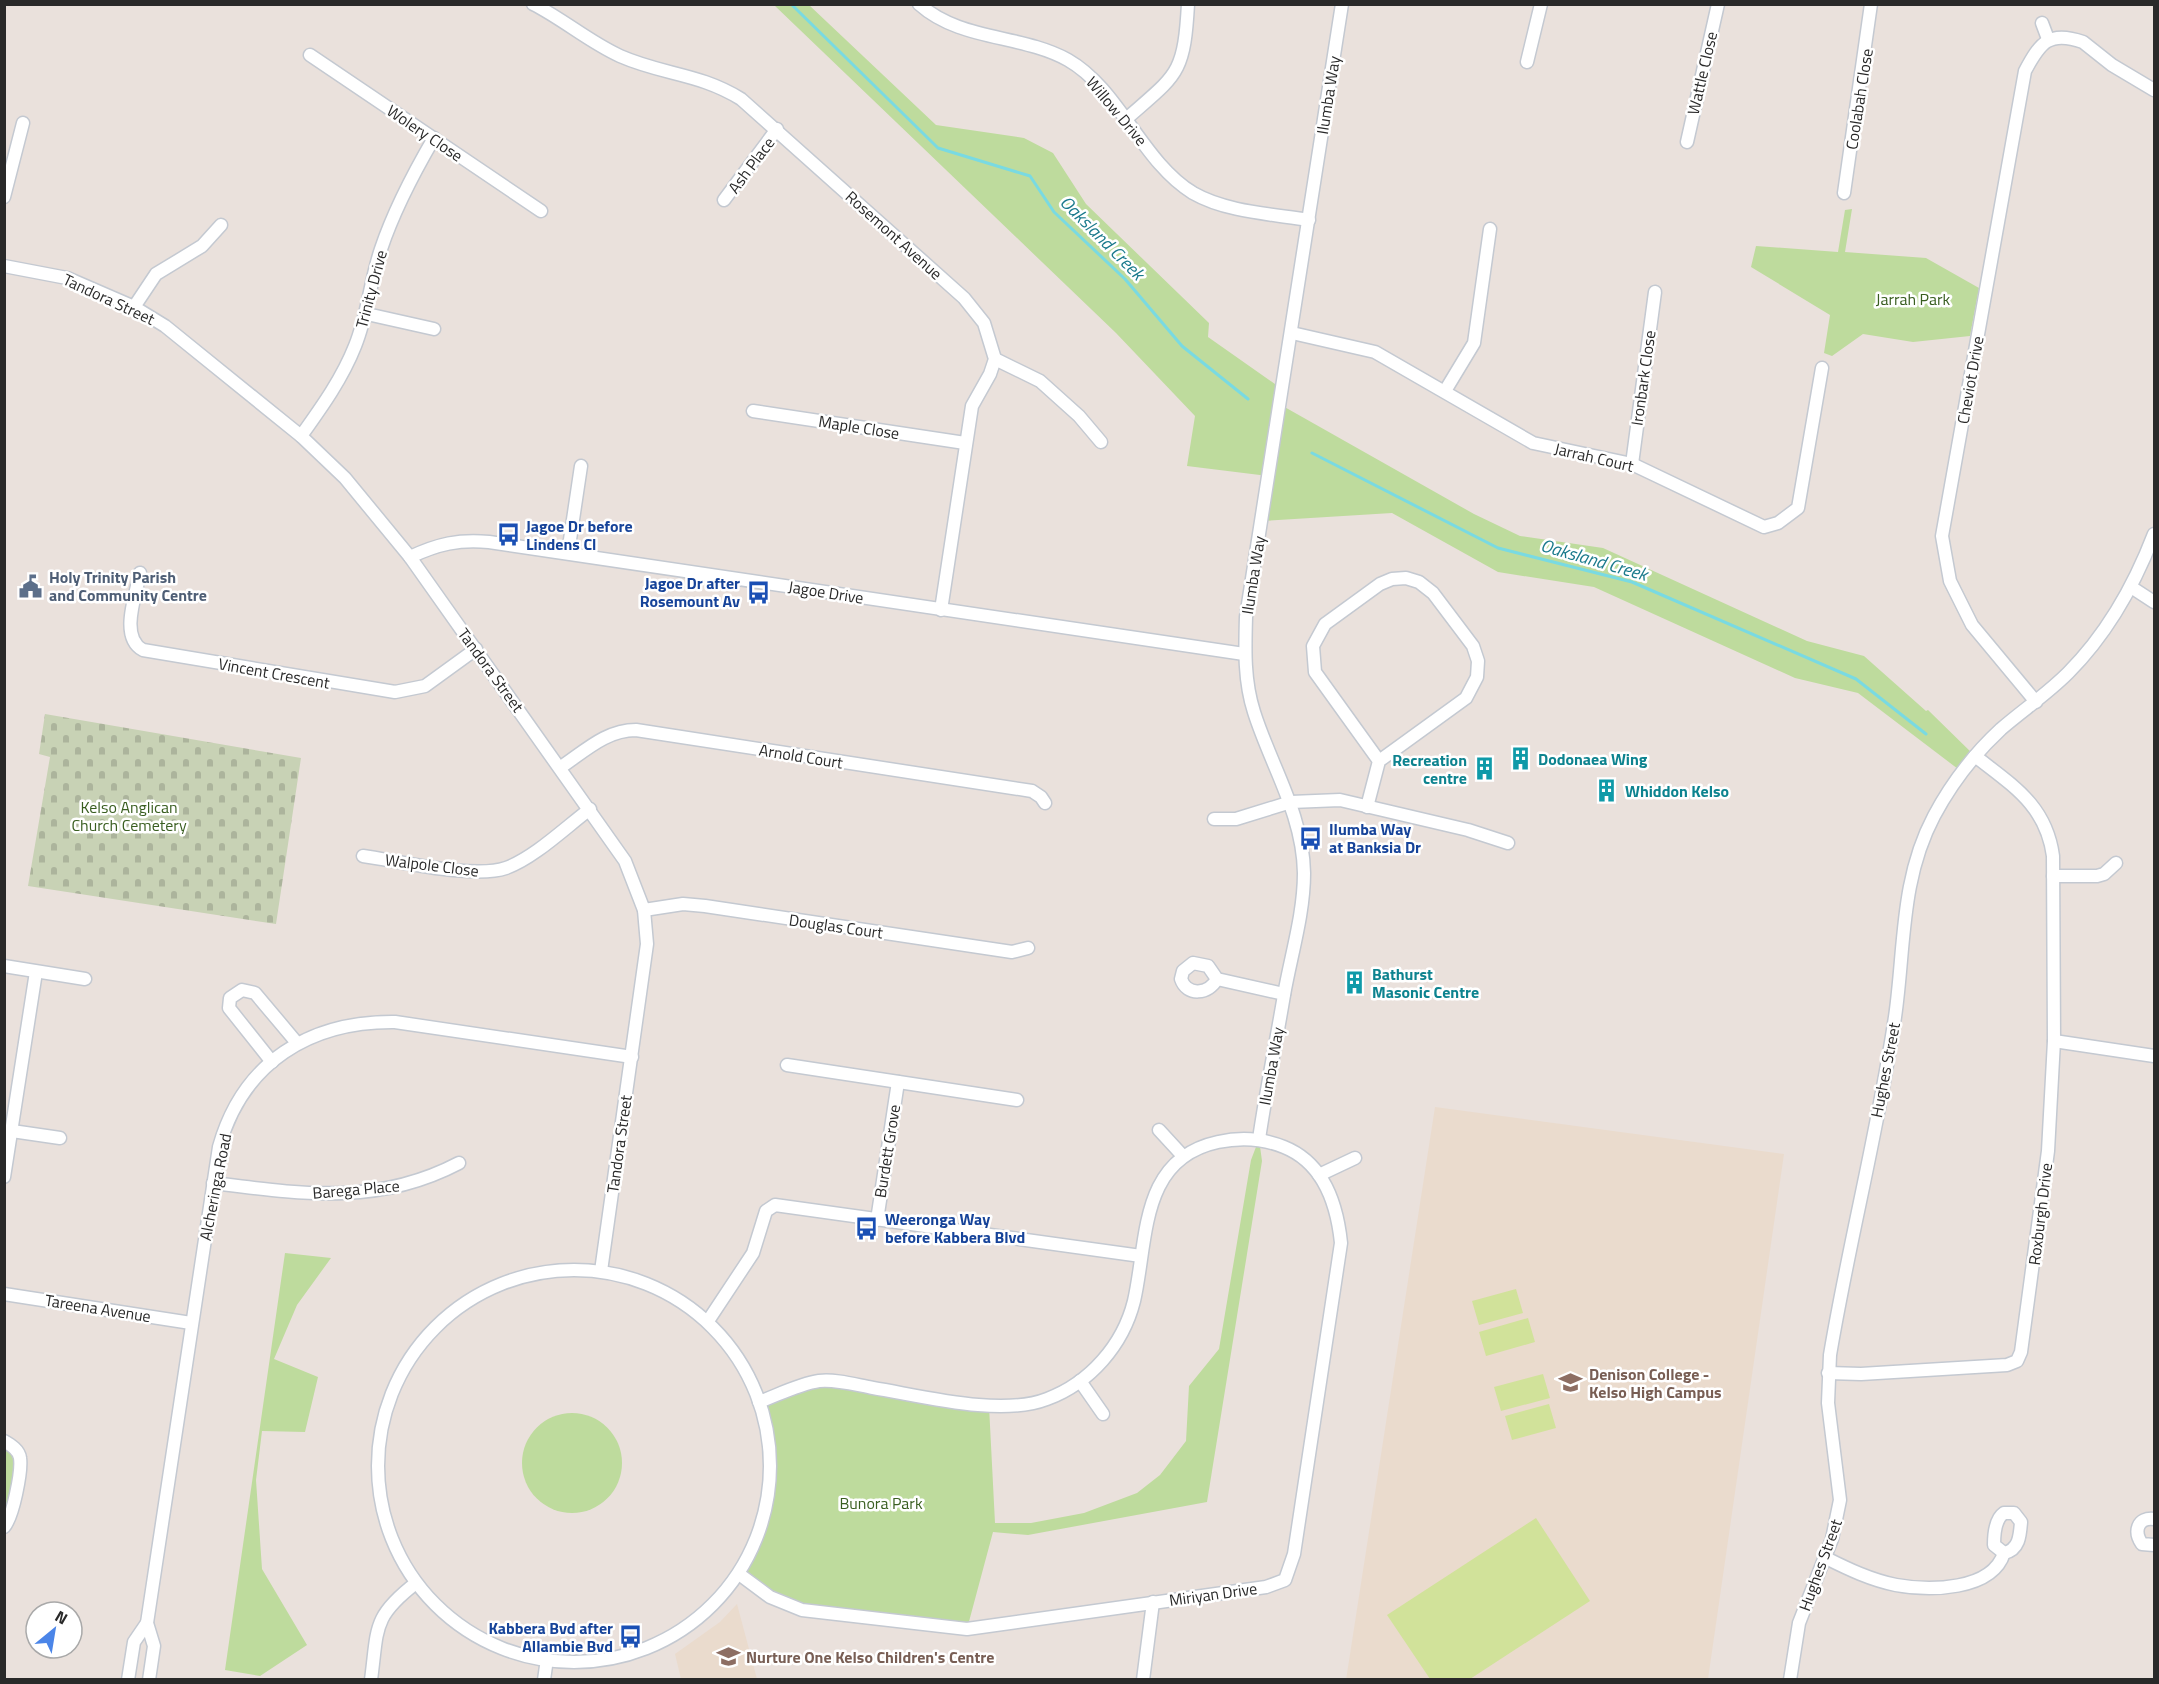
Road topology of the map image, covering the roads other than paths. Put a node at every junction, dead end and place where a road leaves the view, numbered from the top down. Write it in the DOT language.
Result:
graph roads {
  1 [pos="533,4"];
  2 [pos="919,4"];
  3 [pos="1188,4"];
  4 [pos="1342,4"];
  5 [pos="1541,4"];
  6 [pos="1718,4"];
  7 [pos="1871,4"];
  8 [pos="541,7"];
  9 [pos="2042,23"];
  10 [pos="2048,39"];
  11 [pos="310,55"];
  12 [pos="1527,62"];
  13 [pos="2154,90"];
  14 [pos="1125,120"];
  15 [pos="23,123"];
  16 [pos="777,129"];
  17 [pos="434,138"];
  18 [pos="1687,142"];
  19 [pos="1844,193"];
  20 [pos="4,197"];
  21 [pos="724,200"];
  22 [pos="541,210"];
  23 [pos="1309,220"];
  24 [pos="221,225"];
  25 [pos="1490,229"];
  26 [pos="4,266"];
  27 [pos="1655,292"];
  28 [pos="134,307"];
  29 [pos="367,314"];
  30 [pos="434,329"];
  31 [pos="1292,333"];
  32 [pos="995,359"];
  33 [pos="1822,369"];
  34 [pos="1445,391"];
  35 [pos="753,411"];
  36 [pos="301,436"];
  37 [pos="1101,442"];
  38 [pos="965,443"];
  39 [pos="1632,464"];
  40 [pos="580,466"];
  41 [pos="2154,534"];
  42 [pos="568,553"];
  43 [pos="410,557"];
  44 [pos="140,573"];
  45 [pos="2131,587"];
  46 [pos="2154,602"];
  47 [pos="941,610"];
  48 [pos="477,649"];
  49 [pos="1244,654"];
  50 [pos="2036,702"];
  51 [pos="1975,756"];
  52 [pos="1379,761"];
  53 [pos="561,767"];
  54 [pos="1291,802"];
  55 [pos="1045,803"];
  56 [pos="1367,807"];
  57 [pos="590,809"];
  58 [pos="1214,819"];
  59 [pos="1508,843"];
  60 [pos="363,856"];
  61 [pos="2116,863"];
  62 [pos="2053,876"];
  63 [pos="644,910"];
  64 [pos="1028,948"];
  65 [pos="4,966"];
  66 [pos="36,972"];
  67 [pos="85,979"];
  68 [pos="1217,979"];
  69 [pos="1284,994"];
  70 [pos="2054,1041"];
  71 [pos="297,1043"];
  72 [pos="2154,1056"];
  73 [pos="632,1057"];
  74 [pos="272,1062"];
  75 [pos="787,1065"];
  76 [pos="898,1082"];
  77 [pos="1017,1100"];
  78 [pos="1159,1130"];
  79 [pos="12,1131"];
  80 [pos="60,1138"];
  81 [pos="1259,1139"];
  82 [pos="1182,1155"];
  83 [pos="1355,1158"];
  84 [pos="459,1163"];
  85 [pos="1319,1175"];
  86 [pos="4,1177"];
  87 [pos="213,1183"];
  88 [pos="877,1220"];
  89 [pos="1141,1256"];
  90 [pos="601,1271"];
  91 [pos="4,1294"];
  92 [pos="708,1321"];
  93 [pos="191,1323"];
  94 [pos="1828,1373"];
  95 [pos="1080,1381"];
  96 [pos="759,1402"];
  97 [pos="1103,1414"];
  98 [pos="4,1441"];
  99 [pos="2154,1519"];
  100 [pos="4,1527"];
  101 [pos="2154,1545"];
  102 [pos="2004,1553"];
  103 [pos="1826,1558"];
  104 [pos="739,1574"];
  105 [pos="416,1583"];
  106 [pos="1153,1602"];
  107 [pos="147,1623"];
  108 [pos="547,1659"];
  109 [pos="128,1680"];
  110 [pos="149,1680"];
  111 [pos="370,1680"];
  112 [pos="544,1680"];
  113 [pos="1143,1680"];
  114 [pos="1790,1680"];
  1 -- 8 [label="street, Rosemont Avenue"];
  2 -- 14 [label="street, Willow Drive"];
  3 -- 14 [label="street"];
  4 -- 23 [label="street, Ilumba Way"];
  5 -- 12 [label="street"];
  6 -- 18 [label="street, Wattle Close"];
  7 -- 19 [label="street, Coolabah Close"];
  8 -- 16 [label="street, Rosemont Avenue"];
  9 -- 10 [label="street"];
  10 -- 13 [label="street"];
  10 -- 50 [label="street, Cheviot Drive"];
  11 -- 17 [label="street, Wolery Close"];
  14 -- 23 [label="street, Willow Drive"];
  15 -- 20 [label="street"];
  16 -- 21 [label="street, Ash Place"];
  16 -- 32 [label="street, Rosemont Avenue"];
  17 -- 22 [label="street, Wolery Close"];
  17 -- 29 [label="street, Trinity Drive"];
  23 -- 31 [label="street, Ilumba Way"];
  24 -- 28 [label="street"];
  25 -- 34 [label="street"];
  26 -- 28 [label="street, Tandora Street"];
  27 -- 39 [label="street, Ironbark Close"];
  28 -- 36 [label="street, Tandora Street"];
  29 -- 30 [label="street"];
  29 -- 36 [label="street, Trinity Drive"];
  31 -- 34 [label="street, Jarrah Court"];
  31 -- 49 [label="street, Ilumba Way"];
  32 -- 37 [label="street"];
  32 -- 38 [label="street"];
  33 -- 39 [label="street, Jarrah Court"];
  34 -- 39 [label="street, Jarrah Court"];
  35 -- 38 [label="street, Maple Close"];
  36 -- 43 [label="street, Tandora Street"];
  38 -- 47 [label="street"];
  40 -- 42 [label="street"];
  41 -- 45 [label="street, Hughes Street"];
  42 -- 43 [label="street, Jagoe Drive"];
  42 -- 47 [label="street, Jagoe Drive"];
  43 -- 48 [label="street, Tandora Street"];
  44 -- 48 [label="street, Vincent Crescent"];
  45 -- 46 [label="street"];
  45 -- 50 [label="street, Hughes Street"];
  47 -- 49 [label="street, Jagoe Drive"];
  48 -- 53 [label="street, Tandora Street"];
  49 -- 54 [label="street, Ilumba Way"];
  50 -- 51 [label="street, Hughes Street"];
  51 -- 62 [label="street, Roxburgh Drive"];
  51 -- 94 [label="street, Hughes Street"];
  52 -- 52 [label="street"];
  52 -- 56 [label="street"];
  53 -- 55 [label="street, Arnold Court"];
  53 -- 57 [label="street, Tandora Street"];
  54 -- 56 [label="street"];
  54 -- 58 [label="street"];
  54 -- 69 [label="street, Ilumba Way"];
  56 -- 59 [label="street"];
  57 -- 60 [label="street, Walpole Close"];
  57 -- 63 [label="street, Tandora Street"];
  61 -- 62 [label="street"];
  62 -- 70 [label="street, Roxburgh Drive"];
  63 -- 64 [label="street, Douglas Court"];
  63 -- 73 [label="street, Tandora Street"];
  65 -- 66 [label="street"];
  66 -- 67 [label="street"];
  66 -- 79 [label="street"];
  68 -- 69 [label="street"];
  69 -- 81 [label="street, Ilumba Way"];
  70 -- 72 [label="street"];
  70 -- 94 [label="street, Roxburgh Drive"];
  71 -- 73 [label="street, Alcheringa Road"];
  71 -- 74 [label="street, Alcheringa Road"];
  71 -- 74 [label="street"];
  73 -- 90 [label="street, Tandora Street"];
  74 -- 87 [label="street, Alcheringa Road"];
  75 -- 76 [label="street, Burdett Grove"];
  76 -- 77 [label="street, Burdett Grove"];
  76 -- 88 [label="street, Burdett Grove"];
  78 -- 82 [label="street"];
  79 -- 80 [label="street"];
  79 -- 86 [label="street"];
  81 -- 82 [label="street, Miriyan Drive"];
  81 -- 85 [label="street, Miriyan Drive"];
  82 -- 89 [label="street"];
  83 -- 85 [label="street"];
  84 -- 87 [label="street, Barega Place"];
  85 -- 106 [label="street, Miriyan Drive"];
  87 -- 93 [label="street, Alcheringa Road"];
  88 -- 89 [label="street"];
  88 -- 92 [label="street"];
  89 -- 95 [label="street"];
  90 -- 92 [label="street"];
  90 -- 105 [label="street"];
  91 -- 93 [label="street, Tareena Avenue"];
  92 -- 96 [label="street"];
  93 -- 107 [label="street, Alcheringa Road"];
  94 -- 103 [label="street, Hughes Street"];
  95 -- 96 [label="street"];
  95 -- 97 [label="street"];
  96 -- 104 [label="street"];
  98 -- 100 [label="street"];
  99 -- 101 [label="street"];
  102 -- 103 [label="street"];
  103 -- 114 [label="street, Hughes Street"];
  104 -- 106 [label="street, Miriyan Drive"];
  104 -- 108 [label="street"];
  105 -- 108 [label="street"];
  105 -- 111 [label="street"];
  106 -- 113 [label="street"];
  107 -- 109 [label="street, Alcheringa Road"];
  107 -- 110 [label="street, Alcheringa Road"];
  108 -- 112 [label="street"];
}
